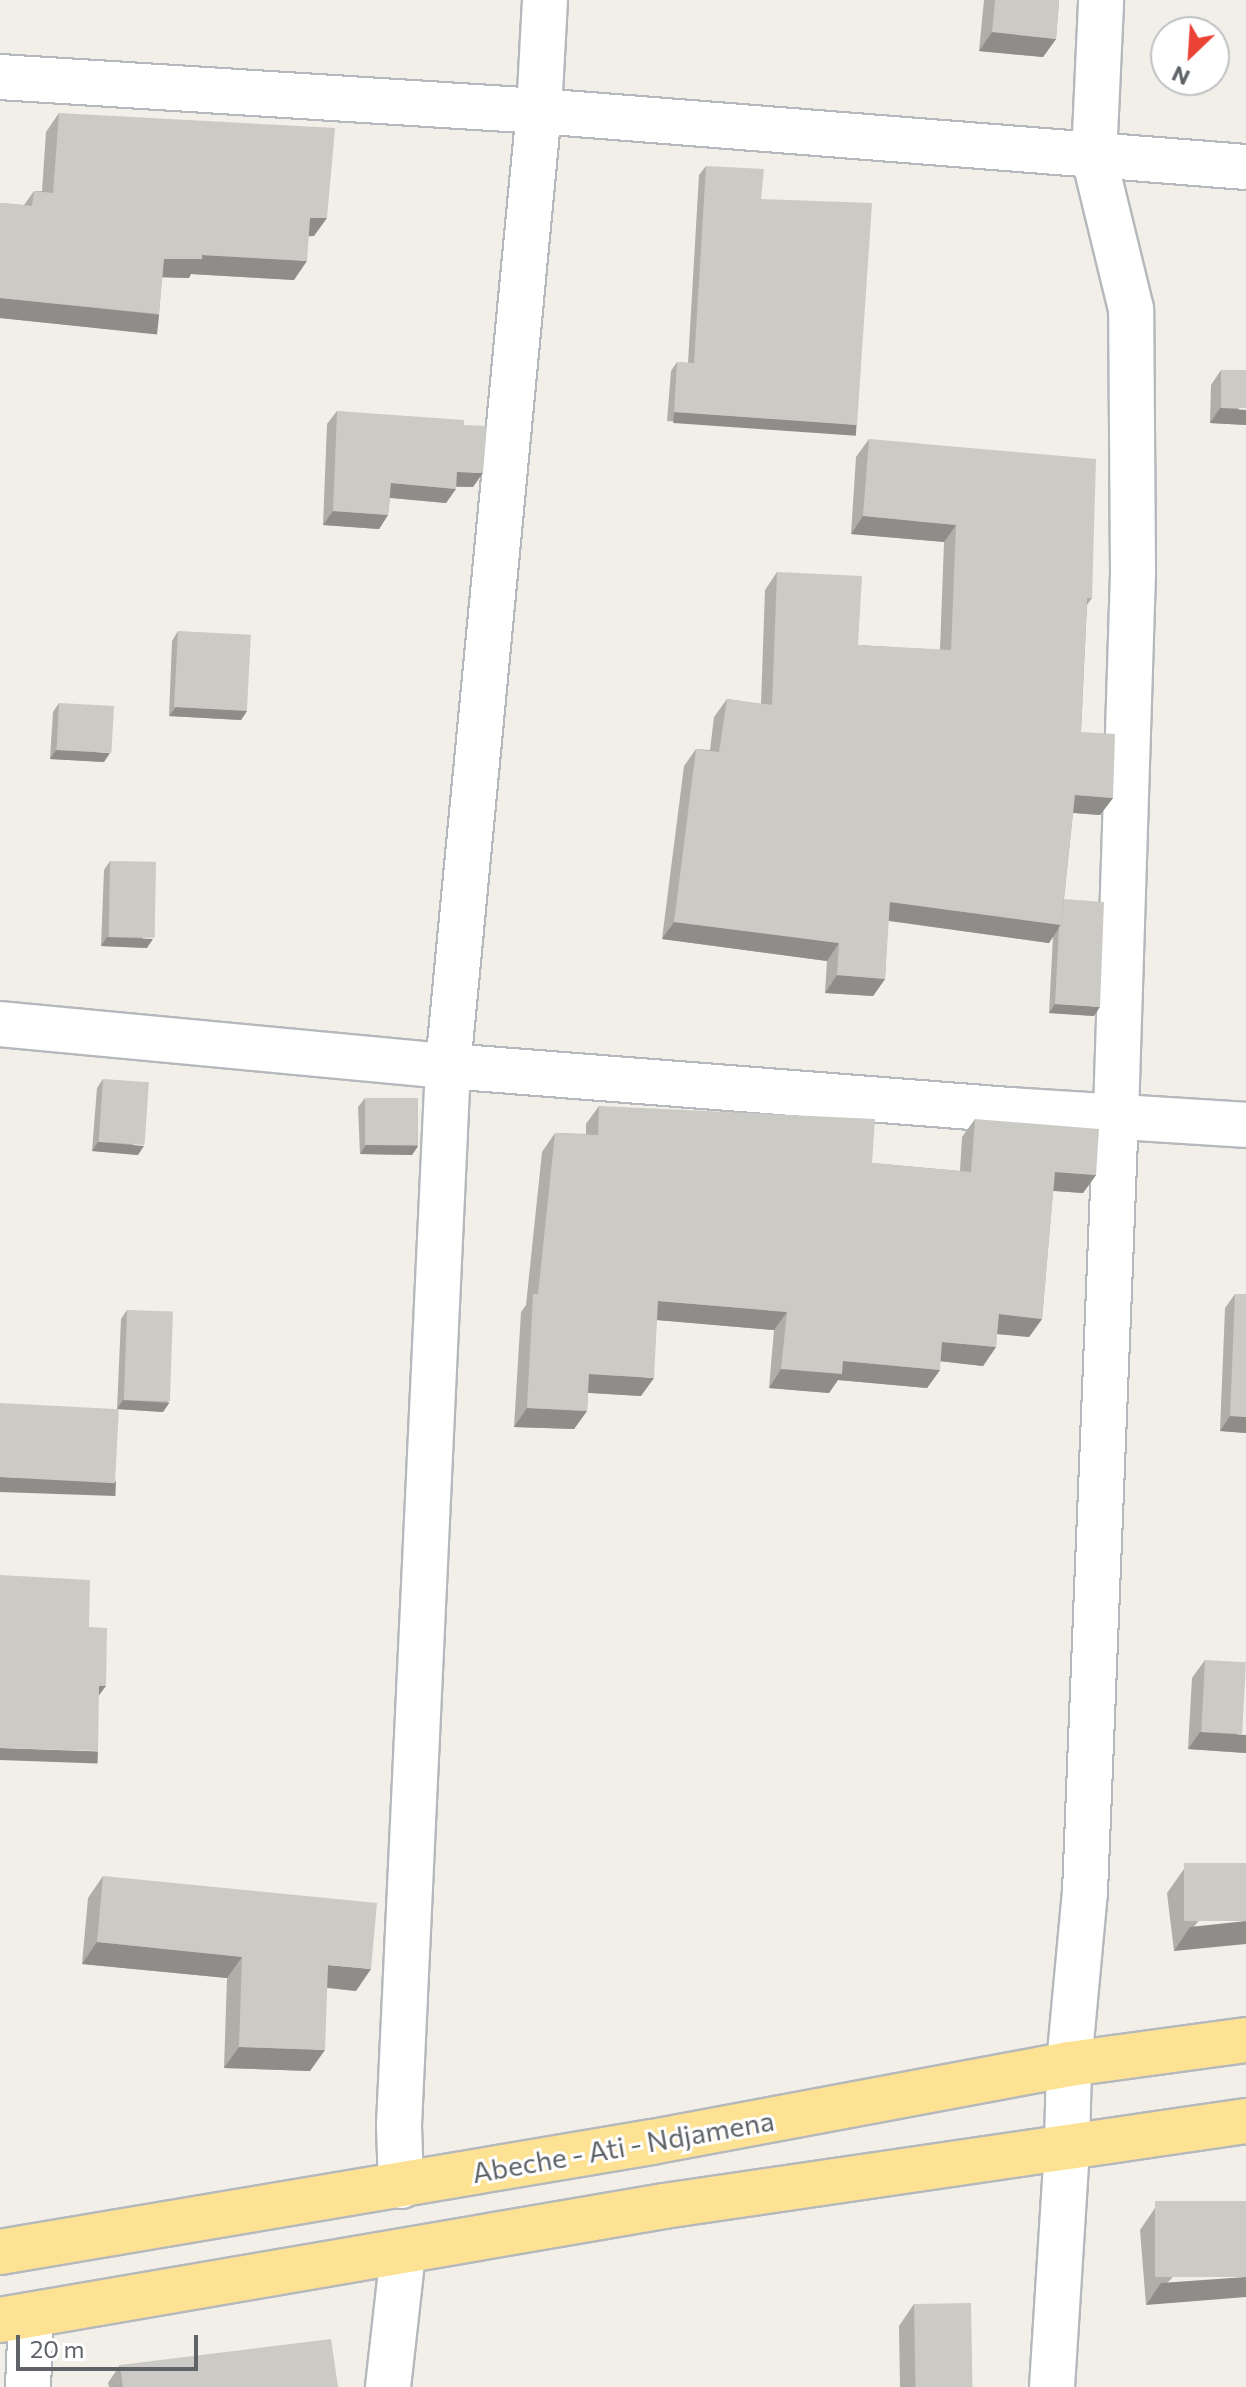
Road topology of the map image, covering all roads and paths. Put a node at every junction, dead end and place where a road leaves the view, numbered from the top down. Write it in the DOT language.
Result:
graph roads {
  1 [pos="545,0"];
  2 [pos="1101,0"];
  3 [pos="0,77"];
  4 [pos="539,111"];
  5 [pos="1094,157"];
  6 [pos="1246,167"];
  7 [pos="0,1024"];
  8 [pos="448,1066"];
  9 [pos="1116,1114"];
  10 [pos="1246,1125"];
  11 [pos="1246,2040"];
  12 [pos="1069,2064"];
  13 [pos="1246,2121"];
  14 [pos="1067,2146"];
  15 [pos="401,2186"];
  16 [pos="0,2252"];
  17 [pos="403,2254"];
  18 [pos="16,2317"];
  19 [pos="28,2387"];
  20 [pos="388,2387"];
  21 [pos="1052,2387"];
  1 -- 4 [label="street"];
  2 -- 5 [label="street"];
  3 -- 4 [label="street"];
  4 -- 5 [label="street"];
  4 -- 8 [label="street"];
  5 -- 6 [label="street"];
  5 -- 9 [label="street"];
  7 -- 8 [label="street"];
  8 -- 9 [label="street"];
  8 -- 15 [label="street"];
  9 -- 10 [label="street"];
  9 -- 12 [label="street"];
  11 -- 12 [label="highway, Abeche - Ati - Ndjamena"];
  12 -- 14 [label="street"];
  12 -- 15 [label="highway, Abeche - Ati - Ndjamena"];
  13 -- 14 [label="highway"];
  14 -- 17 [label="highway"];
  14 -- 21 [label="street"];
  15 -- 16 [label="highway, Abeche - Ati - Ndjamena"];
  17 -- 18 [label="highway"];
  17 -- 20 [label="street"];
  18 -- 19 [label="street"];
}
